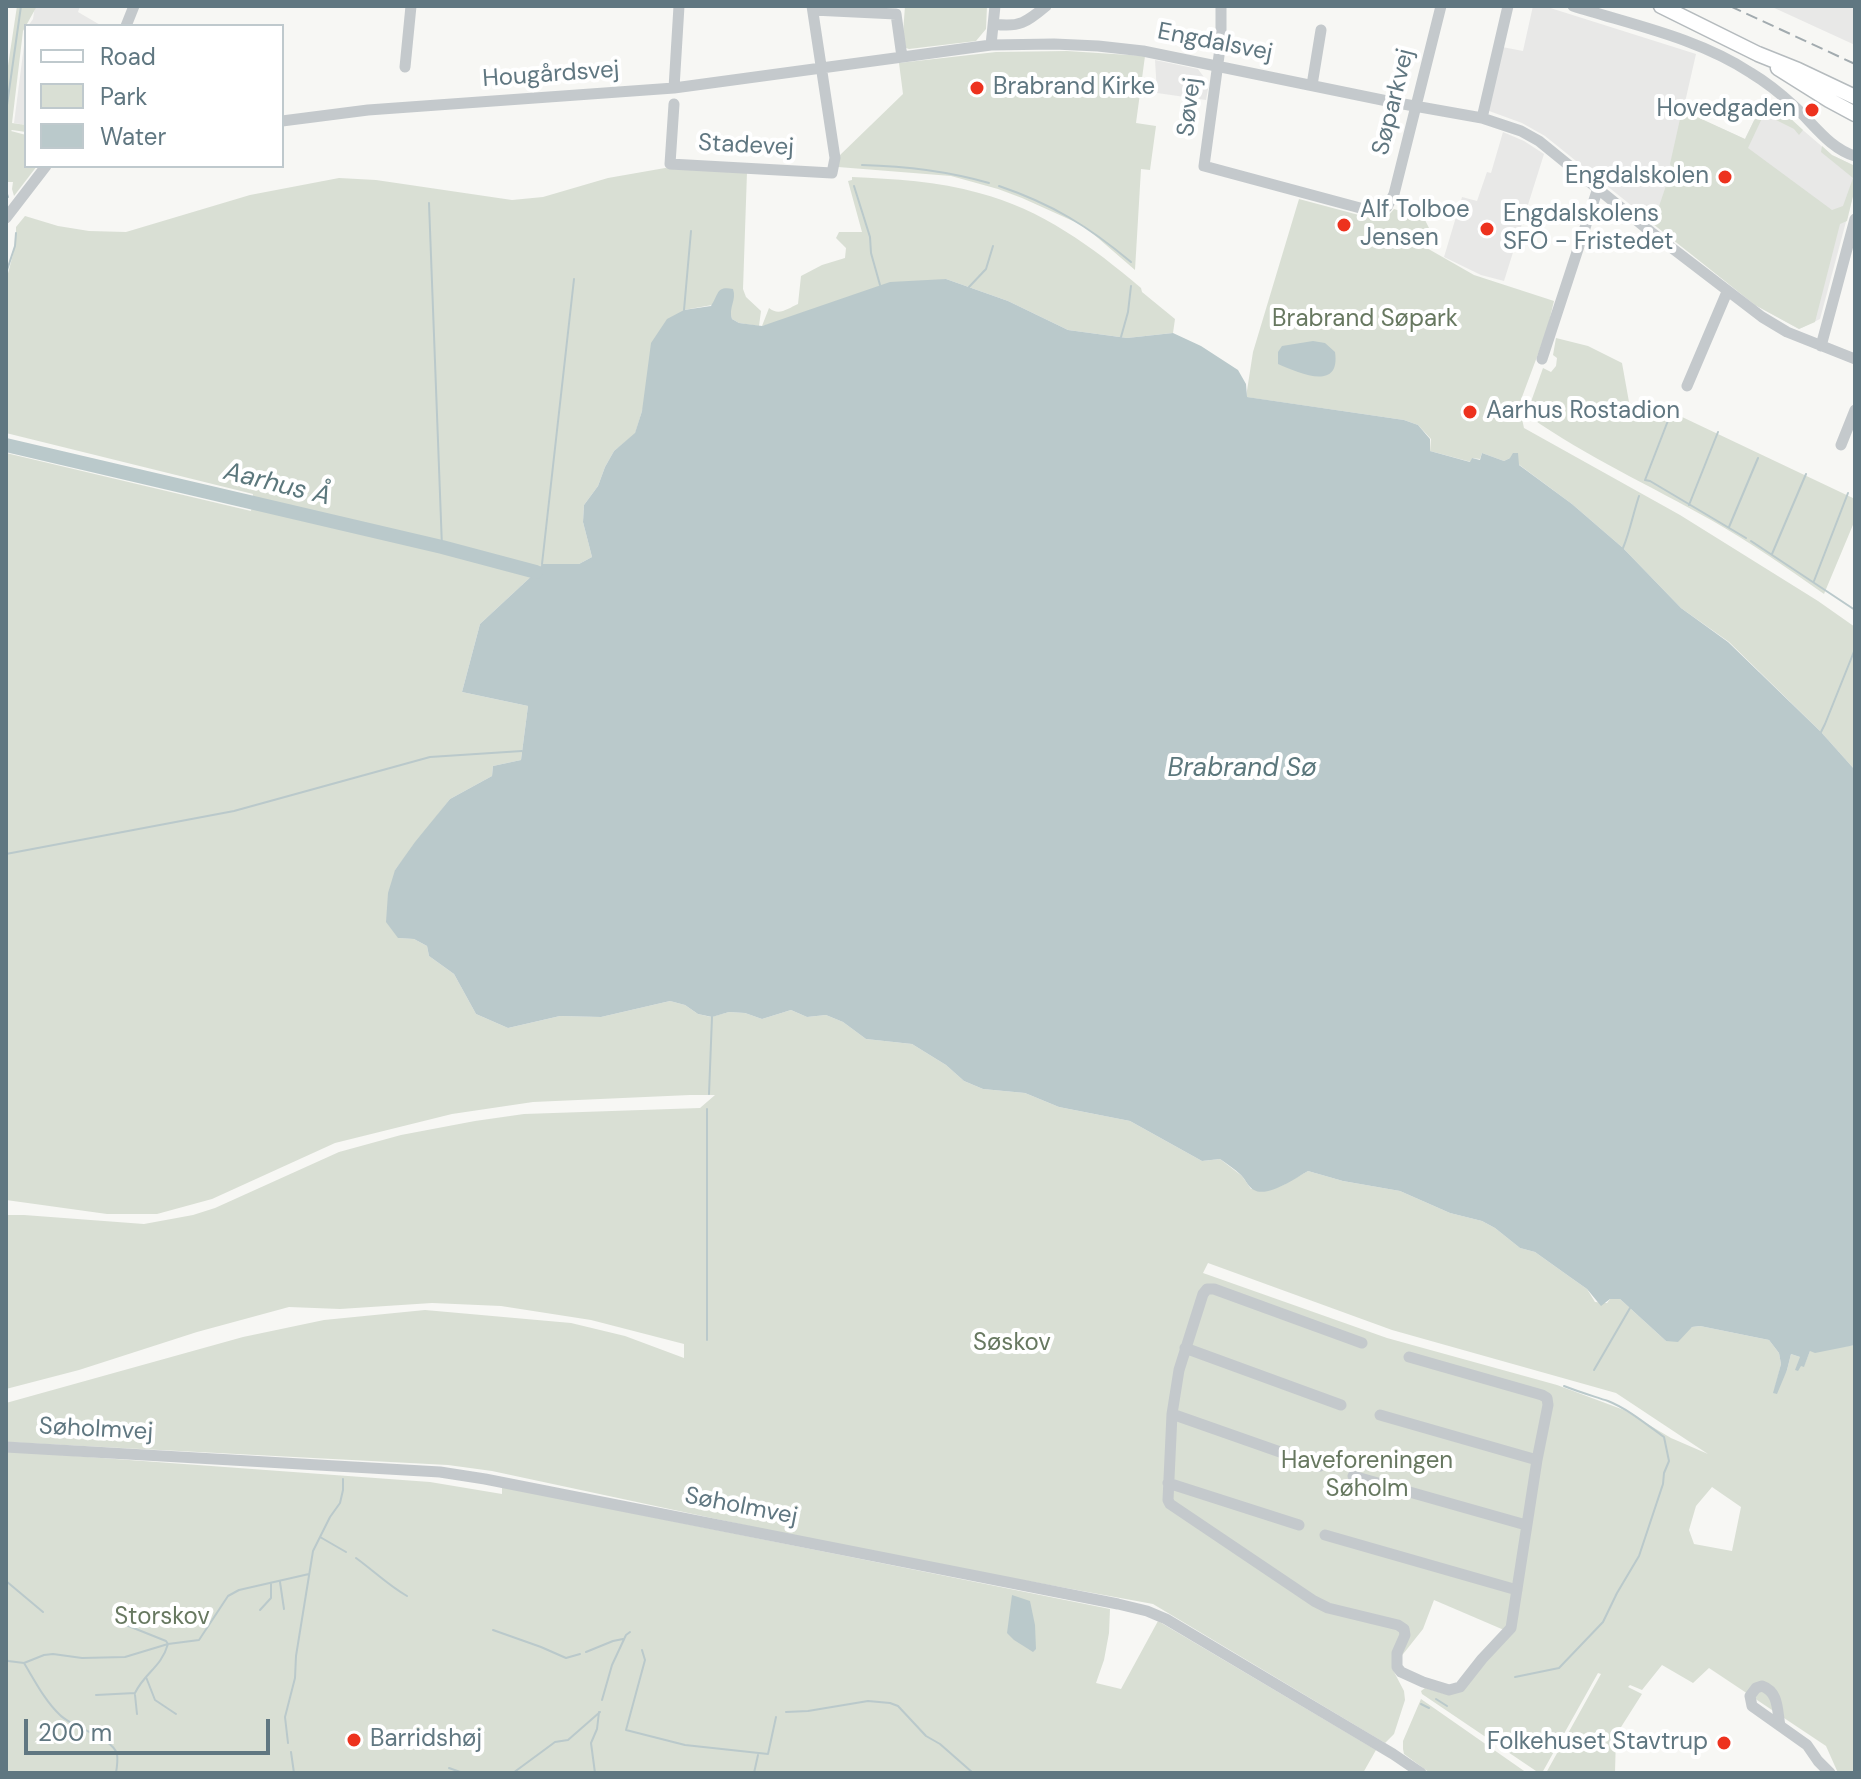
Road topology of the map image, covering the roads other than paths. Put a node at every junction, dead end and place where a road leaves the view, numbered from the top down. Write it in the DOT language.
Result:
graph roads {
  1 [pos="411,6"];
  2 [pos="679,6"];
  3 [pos="995,6"];
  4 [pos="1046,6"];
  5 [pos="1221,6"];
  6 [pos="1441,6"];
  7 [pos="1508,6"];
  8 [pos="1573,6"];
  9 [pos="1661,6"];
  10 [pos="813,8"];
  11 [pos="994,24"];
  12 [pos="1321,30"];
  13 [pos="991,45"];
  14 [pos="1758,54"];
  15 [pos="902,57"];
  16 [pos="1217,65"];
  17 [pos="405,67"];
  18 [pos="823,67"];
  19 [pos="1312,85"];
  20 [pos="674,88"];
  21 [pos="1855,97"];
  22 [pos="674,104"];
  23 [pos="1415,106"];
  24 [pos="1855,114"];
  25 [pos="1482,118"];
  26 [pos="284,121"];
  27 [pos="1855,156"];
  28 [pos="44,168"];
  29 [pos="1598,188"];
  30 [pos="1387,207"];
  31 [pos="7,216"];
  32 [pos="1855,219"];
  33 [pos="1727,292"];
  34 [pos="1821,346"];
  35 [pos="1542,359"];
  36 [pos="1855,359"];
  37 [pos="1687,386"];
  38 [pos="1855,410"];
  39 [pos="1841,445"];
  40 [pos="1362,1343"];
  41 [pos="1185,1348"];
  42 [pos="1409,1357"];
  43 [pos="1341,1405"];
  44 [pos="1172,1414"];
  45 [pos="1380,1415"];
  46 [pos="6,1447"];
  47 [pos="1537,1460"];
  48 [pos="1320,1466"];
  49 [pos="1353,1476"];
  50 [pos="1168,1483"];
  51 [pos="1299,1525"];
  52 [pos="1526,1525"];
  53 [pos="1325,1535"];
  54 [pos="1517,1590"];
  55 [pos="1780,1726"];
  56 [pos="1421,1773"];
  57 [pos="1830,1773"];
  1 -- 17 [label="street"];
  2 -- 20 [label="street"];
  3 -- 11 [label="street"];
  4 -- 11 [label="street"];
  5 -- 16 [label="street, Søvej"];
  6 -- 23 [label="street, Søparkvej"];
  7 -- 25 [label="street"];
  8 -- 27 [label="street"];
  9 -- 14 [label="main road"];
  10 -- 15 [label="street"];
  10 -- 18 [label="street"];
  11 -- 13 [label="street"];
  12 -- 19 [label="street"];
  13 -- 15 [label="street, Engdalsvej"];
  13 -- 16 [label="street, Engdalsvej"];
  14 -- 21 [label="main road"];
  14 -- 24 [label="main road"];
  15 -- 18 [label="street, Engdalsvej"];
  16 -- 19 [label="street, Engdalsvej"];
  16 -- 30 [label="street, Søvej"];
  18 -- 20 [label="street, Hougårdsvej"];
  18 -- 22 [label="street, Stadevej"];
  19 -- 23 [label="street, Engdalsvej"];
  20 -- 26 [label="street, Hougårdsvej"];
  23 -- 25 [label="street, Engdalsvej"];
  23 -- 30 [label="street, Søparkvej"];
  25 -- 29 [label="street, Engdalsvej"];
  28 -- 31 [label="street"];
  29 -- 33 [label="street, Engdalsvej"];
  29 -- 35 [label="street"];
  32 -- 34 [label="street"];
  33 -- 34 [label="street, Engdalsvej"];
  33 -- 37 [label="street"];
  34 -- 36 [label="street, Engdalsvej"];
  38 -- 39 [label="street"];
  40 -- 41 [label="street"];
  41 -- 43 [label="street"];
  41 -- 44 [label="street"];
  42 -- 47 [label="street"];
  44 -- 48 [label="street"];
  44 -- 50 [label="street"];
  45 -- 47 [label="street"];
  46 -- 56 [label="street, Søholmvej"];
  47 -- 52 [label="street"];
  49 -- 52 [label="street"];
  50 -- 51 [label="street"];
  50 -- 54 [label="street"];
  52 -- 54 [label="street"];
  53 -- 54 [label="street"];
  55 -- 57 [label="street"];
}
